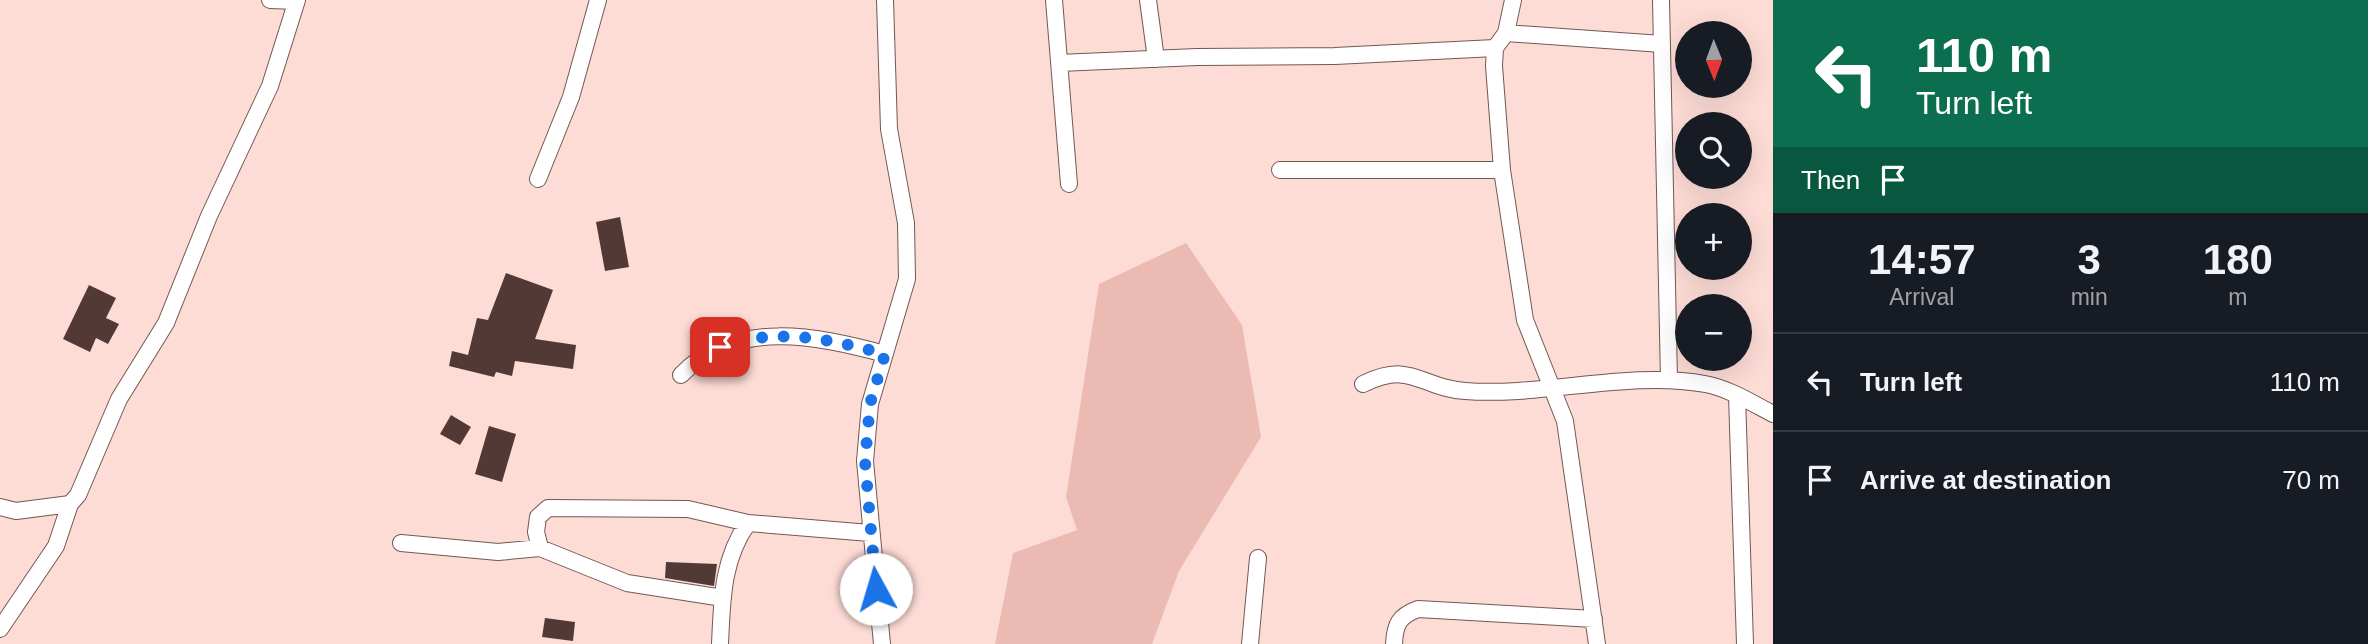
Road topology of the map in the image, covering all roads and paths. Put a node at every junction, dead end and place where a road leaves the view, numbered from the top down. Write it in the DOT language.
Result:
graph roads {
  1 [pos="270,0"];
  2 [pos="598,0"];
  3 [pos="885,0"];
  4 [pos="1054,0"];
  5 [pos="1147,0"];
  6 [pos="1513,0"];
  7 [pos="1661,0"];
  8 [pos="296,1"];
  9 [pos="1506,33"];
  10 [pos="1662,44"];
  11 [pos="1496,48"];
  12 [pos="1156,58"];
  13 [pos="1059,63"];
  14 [pos="1280,170"];
  15 [pos="1502,170"];
  16 [pos="538,179"];
  17 [pos="1069,184"];
  18 [pos="885,354"];
  19 [pos="681,374"];
  20 [pos="1669,380"];
  21 [pos="1363,384"];
  22 [pos="1555,389"];
  23 [pos="1737,396"];
  24 [pos="1773,414"];
  25 [pos="70,504"];
  26 [pos="0,507"];
  27 [pos="748,523"];
  28 [pos="870,533"];
  29 [pos="401,542"];
  30 [pos="540,548"];
  31 [pos="1258,558"];
  32 [pos="723,598"];
  33 [pos="1594,619"];
  34 [pos="0,629"];
  35 [pos="720,644"];
  36 [pos="882,644"];
  37 [pos="1250,644"];
  38 [pos="1394,644"];
  39 [pos="1597,644"];
  40 [pos="1745,644"];
  1 -- 8 [label="street"];
  2 -- 16 [label="street"];
  3 -- 18 [label="street"];
  4 -- 13 [label="street"];
  5 -- 12 [label="street"];
  6 -- 9 [label="street"];
  7 -- 10 [label="street"];
  8 -- 25 [label="street"];
  9 -- 10 [label="street"];
  9 -- 11 [label="street"];
  10 -- 20 [label="street"];
  11 -- 12 [label="street"];
  11 -- 15 [label="street"];
  12 -- 13 [label="street"];
  13 -- 17 [label="street"];
  14 -- 15 [label="street"];
  15 -- 22 [label="street"];
  18 -- 19 [label="street"];
  18 -- 28 [label="street"];
  20 -- 22 [label="street"];
  20 -- 23 [label="street"];
  21 -- 22 [label="street"];
  22 -- 33 [label="street"];
  23 -- 24 [label="street"];
  23 -- 40 [label="street"];
  25 -- 26 [label="street"];
  25 -- 34 [label="street"];
  27 -- 28 [label="street"];
  27 -- 30 [label="street"];
  27 -- 32 [label="street"];
  28 -- 36 [label="street"];
  29 -- 30 [label="street"];
  30 -- 32 [label="street"];
  31 -- 37 [label="street"];
  32 -- 35 [label="street"];
  33 -- 38 [label="street"];
  33 -- 39 [label="street"];
}
